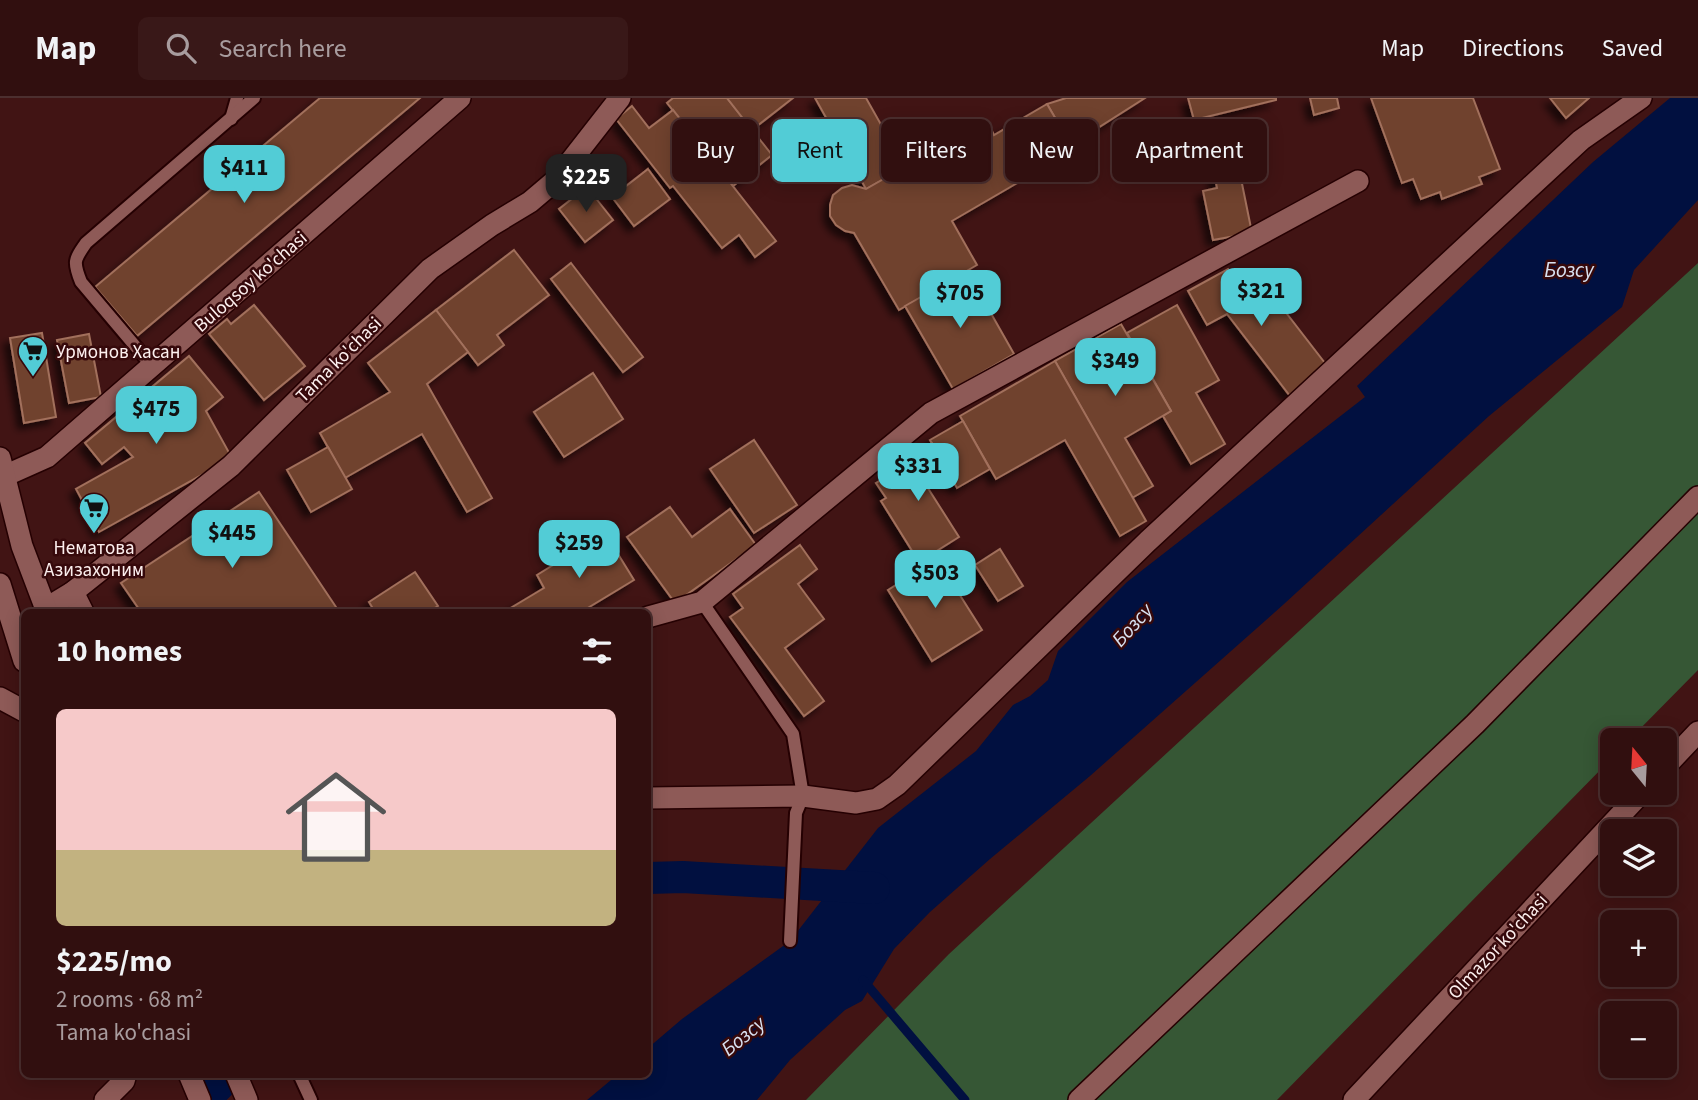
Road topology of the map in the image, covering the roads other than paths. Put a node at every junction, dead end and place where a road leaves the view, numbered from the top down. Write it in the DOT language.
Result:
graph roads {
  1 [pos="237,98"];
  2 [pos="254,98"];
  3 [pos="460,98"];
  4 [pos="620,98"];
  5 [pos="1641,98"];
  6 [pos="231,119"];
  7 [pos="1357,181"];
  8 [pos="152,366"];
  9 [pos="1,471"];
  10 [pos="1698,497"];
  11 [pos="0,584"];
  12 [pos="73,592"];
  13 [pos="702,602"];
  14 [pos="43,609"];
  15 [pos="47,609"];
  16 [pos="82,609"];
  17 [pos="651,616"];
  18 [pos="12,626"];
  19 [pos="21,653"];
  20 [pos="0,698"];
  21 [pos="21,709"];
  22 [pos="1698,732"];
  23 [pos="1677,754"];
  24 [pos="651,798"];
  25 [pos="799,804"];
  26 [pos="1631,805"];
  27 [pos="790,941"];
  28 [pos="125,1078"];
  29 [pos="190,1078"];
  30 [pos="238,1078"];
  31 [pos="301,1078"];
  32 [pos="105,1100"];
  33 [pos="200,1100"];
  34 [pos="247,1100"];
  35 [pos="311,1100"];
  36 [pos="1079,1100"];
  37 [pos="1353,1100"];
  1 -- 6 [label="lane"];
  2 -- 6 [label="lane"];
  3 -- 8 [label="street, Buloqsoy ko'chasi"];
  4 -- 12 [label="street, Tama ko'chasi"];
  5 -- 25 [label="street"];
  6 -- 8 [label="lane"];
  7 -- 13 [label="street"];
  8 -- 9 [label="street, Buloqsoy ko'chasi"];
  9 -- 14 [label="street"];
  10 -- 36 [label="street"];
  11 -- 18 [label="street"];
  12 -- 15 [label="street, Tama ko'chasi"];
  12 -- 16 [label="street"];
  13 -- 17 [label="street"];
  13 -- 25 [label="lane"];
  18 -- 19 [label="street"];
  20 -- 21 [label="street"];
  22 -- 23 [label="street"];
  24 -- 25 [label="street"];
  25 -- 27 [label="lane"];
  26 -- 37 [label="street, Olmazor ko'chasi"];
  28 -- 32 [label="street"];
  29 -- 33 [label="street"];
  30 -- 34 [label="street"];
  31 -- 35 [label="lane"];
}
